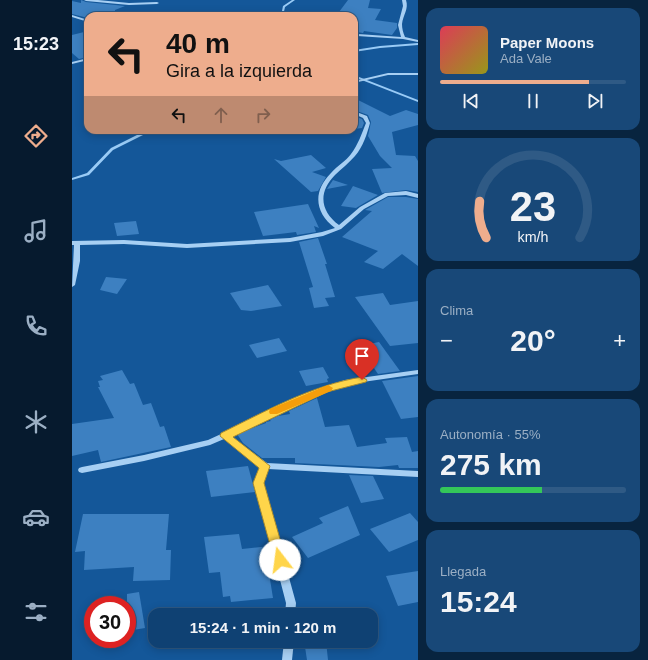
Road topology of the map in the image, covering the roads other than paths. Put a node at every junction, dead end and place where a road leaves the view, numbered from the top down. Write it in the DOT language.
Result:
graph roads {
  1 [pos="86,0"];
  2 [pos="404,0"];
  3 [pos="157,3"];
  4 [pos="72,16"];
  5 [pos="84,20"];
  6 [pos="358,34"];
  7 [pos="403,38"];
  8 [pos="418,41"];
  9 [pos="84,60"];
  10 [pos="72,63"];
  11 [pos="418,74"];
  12 [pos="358,81"];
  13 [pos="358,114"];
  14 [pos="418,196"];
  15 [pos="339,228"];
  16 [pos="74,243"];
  17 [pos="72,285"];
  18 [pos="418,372"];
  19 [pos="225,436"];
  20 [pos="265,466"];
  21 [pos="82,470"];
  22 [pos="418,474"];
  23 [pos="291,608"];
  24 [pos="288,648"];
  25 [pos="287,660"];
  1 -- 3 [label="street"];
  2 -- 7 [label="street"];
  4 -- 5 [label="street"];
  6 -- 7 [label="street"];
  7 -- 8 [label="street"];
  9 -- 10 [label="street"];
  11 -- 12 [label="street"];
  13 -- 15 [label="street"];
  14 -- 15 [label="street"];
  15 -- 16 [label="street"];
  16 -- 17 [label="street"];
  18 -- 19 [label="street"];
  19 -- 20 [label="street"];
  19 -- 21 [label="street"];
  20 -- 22 [label="street"];
  20 -- 23 [label="street"];
  24 -- 25 [label="street"];
}
